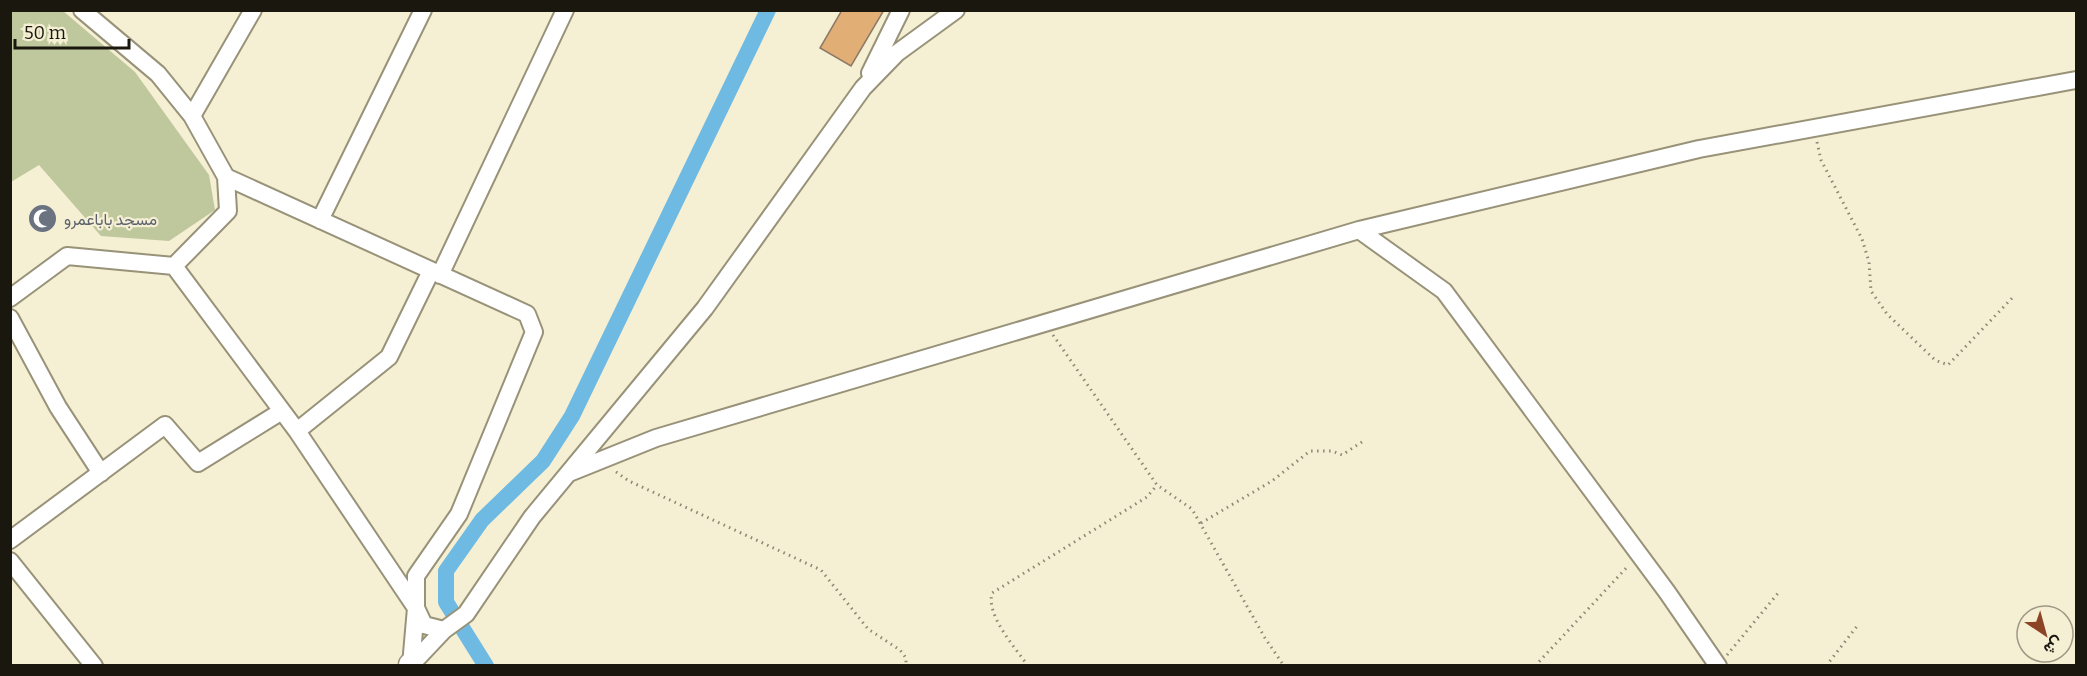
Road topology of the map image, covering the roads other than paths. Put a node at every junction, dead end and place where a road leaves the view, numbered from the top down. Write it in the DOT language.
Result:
graph roads {
  1 [pos="82,10"];
  2 [pos="423,10"];
  3 [pos="566,10"];
  4 [pos="901,10"];
  5 [pos="956,10"];
  6 [pos="246,13"];
  7 [pos="2076,80"];
  8 [pos="863,88"];
  9 [pos="192,116"];
  10 [pos="226,177"];
  11 [pos="320,220"];
  12 [pos="1359,230"];
  13 [pos="174,266"];
  14 [pos="436,273"];
  15 [pos="10,298"];
  16 [pos="10,318"];
  17 [pos="282,411"];
  18 [pos="297,431"];
  19 [pos="101,473"];
  20 [pos="569,473"];
  21 [pos="10,540"];
  22 [pos="10,561"];
  23 [pos="416,608"];
  24 [pos="444,630"];
  25 [pos="411,665"];
  26 [pos="1718,665"];
  27 [pos="94,666"];
  1 -- 9 [label="street"];
  2 -- 11 [label="street"];
  3 -- 14 [label="street"];
  4 -- 8 [label="street"];
  5 -- 8 [label="street"];
  6 -- 9 [label="street"];
  7 -- 12 [label="street"];
  8 -- 20 [label="street"];
  9 -- 10 [label="street"];
  10 -- 11 [label="street"];
  10 -- 13 [label="street"];
  11 -- 14 [label="street"];
  12 -- 20 [label="street"];
  12 -- 26 [label="street"];
  13 -- 15 [label="street"];
  13 -- 17 [label="street"];
  14 -- 18 [label="street"];
  14 -- 23 [label="street"];
  16 -- 19 [label="street"];
  17 -- 18 [label="street"];
  17 -- 19 [label="street"];
  18 -- 23 [label="street"];
  19 -- 21 [label="street"];
  20 -- 24 [label="street"];
  22 -- 27 [label="street"];
  23 -- 24 [label="street"];
  23 -- 25 [label="street"];
  24 -- 25 [label="street"];
}
